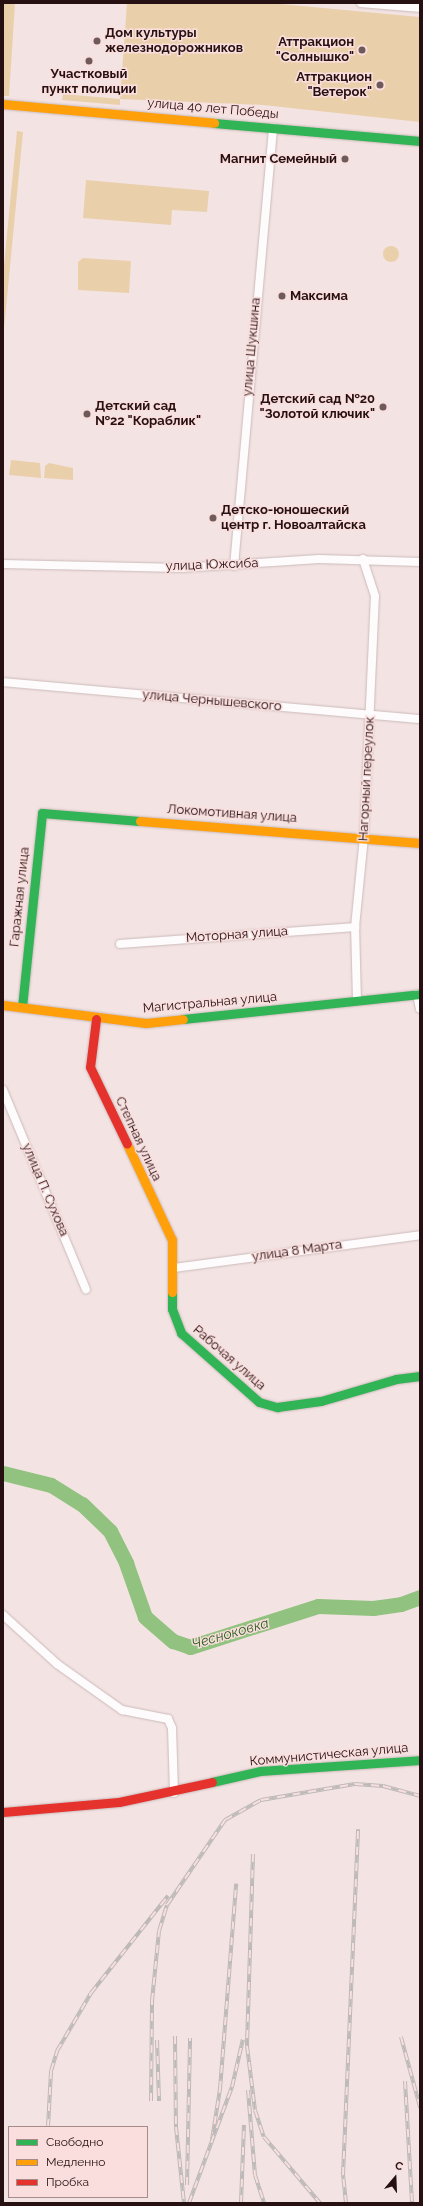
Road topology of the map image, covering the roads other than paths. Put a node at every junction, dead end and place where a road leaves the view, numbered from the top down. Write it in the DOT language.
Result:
graph roads {
  1 [pos="361,3"];
  2 [pos="420,8"];
  3 [pos="3,104"];
  4 [pos="273,128"];
  5 [pos="420,141"];
  6 [pos="362,559"];
  7 [pos="420,562"];
  8 [pos="3,564"];
  9 [pos="234,566"];
  10 [pos="3,682"];
  11 [pos="371,716"];
  12 [pos="420,719"];
  13 [pos="42,813"];
  14 [pos="364,837"];
  15 [pos="420,843"];
  16 [pos="355,927"];
  17 [pos="120,944"];
  18 [pos="418,994"];
  19 [pos="357,1001"];
  20 [pos="3,1005"];
  21 [pos="22,1007"];
  22 [pos="420,1010"];
  23 [pos="96,1019"];
  24 [pos="3,1090"];
  25 [pos="420,1235"];
  26 [pos="174,1268"];
  27 [pos="86,1289"];
  28 [pos="420,1376"];
  29 [pos="3,1615"];
  30 [pos="420,1760"];
  31 [pos="174,1793"];
  32 [pos="3,1812"];
  1 -- 2 [label="street"];
  3 -- 4 [label="street, улица 40 лет Победы"];
  4 -- 5 [label="street, улица 40 лет Победы"];
  4 -- 9 [label="street, улица Шукшина"];
  6 -- 7 [label="street, улица Южсиба"];
  6 -- 9 [label="street, улица Южсиба"];
  6 -- 11 [label="street, Нагорный переулок"];
  8 -- 9 [label="street, улица Южсиба"];
  10 -- 11 [label="street, улица Чернышевского"];
  11 -- 12 [label="street, улица Чернышевского"];
  11 -- 14 [label="street, Нагорный переулок"];
  13 -- 14 [label="street, Локомотивная улица"];
  13 -- 21 [label="street, Гаражная улица"];
  14 -- 15 [label="street, Локомотивная улица"];
  14 -- 16 [label="street, Нагорный переулок"];
  16 -- 17 [label="street, Моторная улица"];
  16 -- 19 [label="street, Нагорный переулок"];
  18 -- 19 [label="street, Магистральная улица"];
  18 -- 22 [label="street"];
  19 -- 23 [label="street, Магистральная улица"];
  20 -- 21 [label="street, Магистральная улица"];
  21 -- 23 [label="street, Магистральная улица"];
  23 -- 26 [label="street, Степная улица"];
  24 -- 27 [label="street, улица П. Сухова"];
  25 -- 26 [label="street, улица 8 Марта"];
  26 -- 28 [label="street, Рабочая улица"];
  29 -- 31 [label="street"];
  30 -- 31 [label="street, Коммунистическая улица"];
  31 -- 32 [label="street, Коммунистическая улица"];
}
